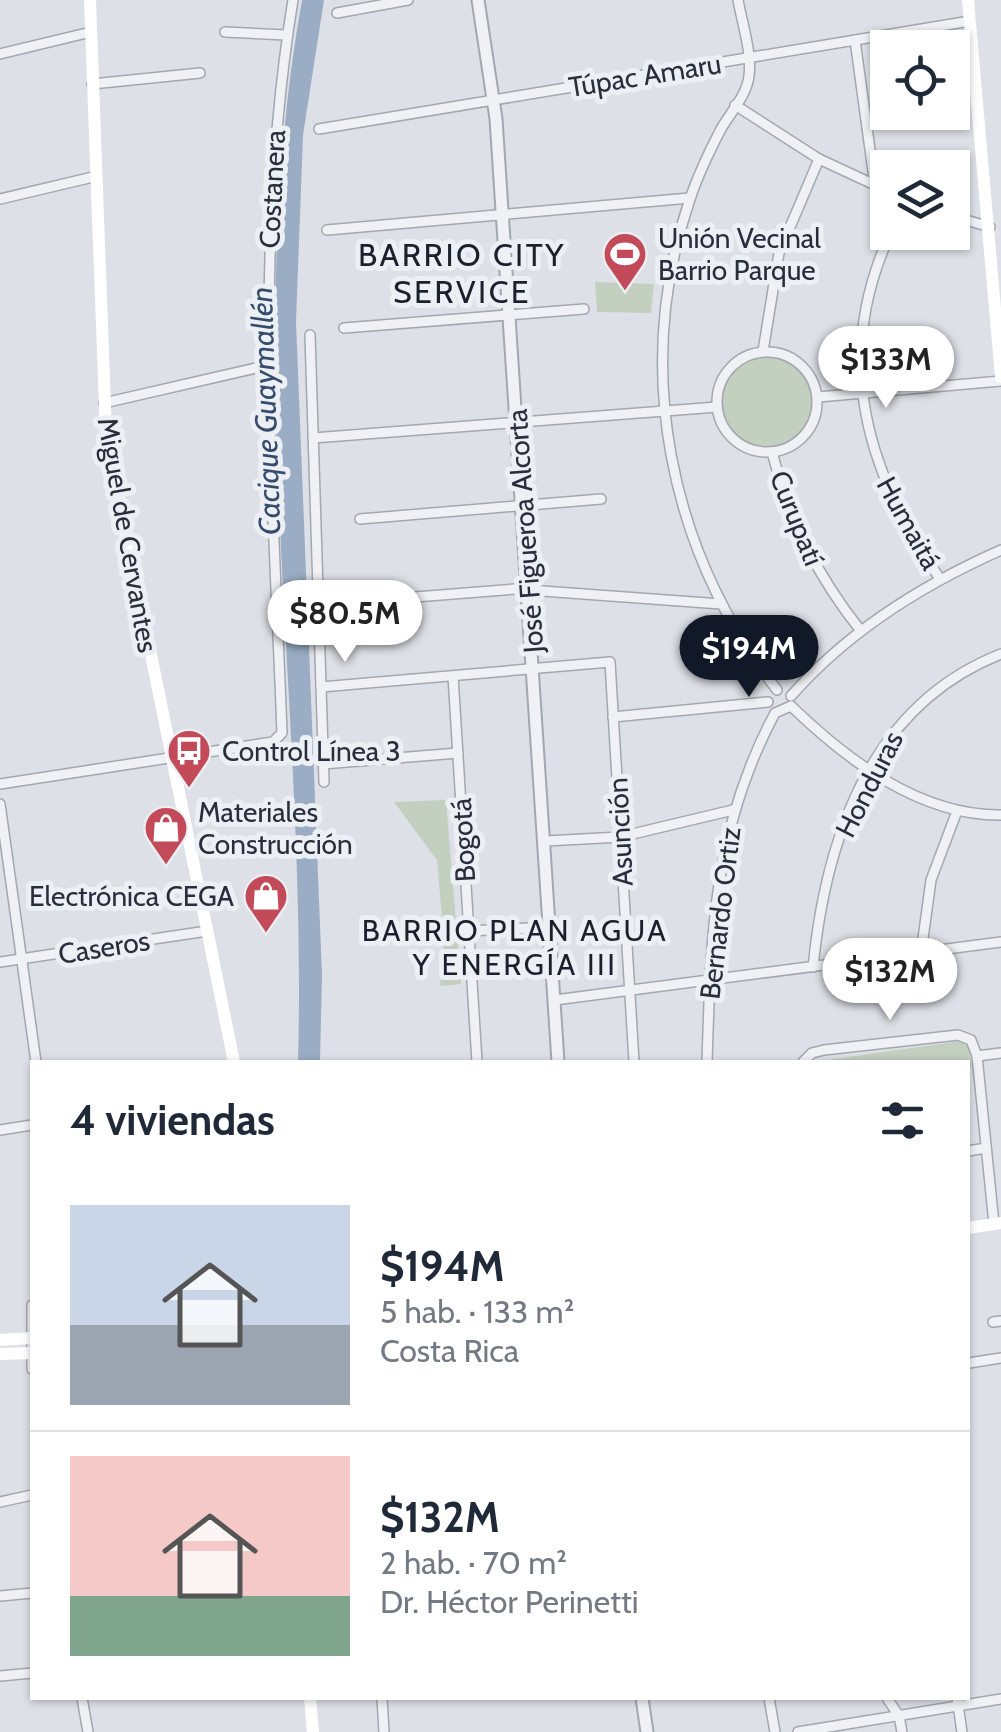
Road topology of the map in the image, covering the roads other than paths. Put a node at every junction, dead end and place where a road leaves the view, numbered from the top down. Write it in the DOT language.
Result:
graph roads {
  1 [pos="90,0"];
  2 [pos="293,0"];
  3 [pos="408,0"];
  4 [pos="478,0"];
  5 [pos="738,0"];
  6 [pos="968,0"];
  7 [pos="362,4"];
  8 [pos="337,13"];
  9 [pos="970,21"];
  10 [pos="90,32"];
  11 [pos="226,32"];
  12 [pos="287,35"];
  13 [pos="856,40"];
  14 [pos="0,54"];
  15 [pos="748,58"];
  16 [pos="200,73"];
  17 [pos="92,84"];
  18 [pos="494,100"];
  19 [pos="735,106"];
  20 [pos="319,130"];
  21 [pos="871,150"];
  22 [pos="819,159"];
  23 [pos="93,177"];
  24 [pos="870,183"];
  25 [pos="690,198"];
  26 [pos="0,199"];
  27 [pos="502,213"];
  28 [pos="970,221"];
  29 [pos="990,227"];
  30 [pos="327,230"];
  31 [pos="885,250"];
  32 [pos="584,309"];
  33 [pos="510,314"];
  34 [pos="344,328"];
  35 [pos="310,334"];
  36 [pos="763,351"];
  37 [pos="269,365"];
  38 [pos="1001,379"];
  39 [pos="864,393"];
  40 [pos="818,397"];
  41 [pos="104,403"];
  42 [pos="717,408"];
  43 [pos="664,411"];
  44 [pos="518,423"];
  45 [pos="313,438"];
  46 [pos="772,452"];
  47 [pos="601,499"];
  48 [pos="524,505"];
  49 [pos="360,519"];
  50 [pos="1001,550"];
  51 [pos="940,579"];
  52 [pos="530,590"];
  53 [pos="364,601"];
  54 [pos="721,604"];
  55 [pos="861,631"];
  56 [pos="1001,654"];
  57 [pos="535,669"];
  58 [pos="453,676"];
  59 [pos="321,687"];
  60 [pos="777,690"];
  61 [pos="791,701"];
  62 [pos="768,702"];
  63 [pos="776,713"];
  64 [pos="613,716"];
  65 [pos="458,753"];
  66 [pos="170,758"];
  67 [pos="323,764"];
  68 [pos="869,770"];
  69 [pos="324,782"];
  70 [pos="0,784"];
  71 [pos="0,804"];
  72 [pos="733,810"];
  73 [pos="957,811"];
  74 [pos="1001,815"];
  75 [pos="620,837"];
  76 [pos="546,841"];
  77 [pos="551,927"];
  78 [pos="207,931"];
  79 [pos="468,932"];
  80 [pos="1001,942"];
  81 [pos="921,952"];
  82 [pos="21,960"];
  83 [pos="0,962"];
  84 [pos="813,967"];
  85 [pos="710,980"];
  86 [pos="629,990"];
  87 [pos="555,1000"];
  88 [pos="1001,1053"];
  89 [pos="977,1056"];
  90 [pos="805,1059"];
  91 [pos="36,1060"];
  92 [pos="234,1060"];
  93 [pos="477,1060"];
  94 [pos="558,1060"];
  95 [pos="634,1060"];
  96 [pos="707,1060"];
  97 [pos="973,1076"];
  98 [pos="30,1125"];
  99 [pos="0,1130"];
  100 [pos="986,1148"];
  101 [pos="970,1151"];
  102 [pos="998,1223"];
  103 [pos="970,1228"];
  104 [pos="0,1340"];
  105 [pos="30,1346"];
  106 [pos="30,1346"];
  107 [pos="0,1354"];
  108 [pos="1001,1358"];
  109 [pos="970,1363"];
  110 [pos="30,1495"];
  111 [pos="0,1502"];
  112 [pos="30,1592"];
  113 [pos="0,1596"];
  114 [pos="30,1673"];
  115 [pos="0,1676"];
  116 [pos="1001,1699"];
  117 [pos="82,1700"];
  118 [pos="313,1700"];
  119 [pos="382,1700"];
  120 [pos="642,1700"];
  121 [pos="769,1700"];
  122 [pos="888,1700"];
  123 [pos="958,1702"];
  124 [pos="899,1716"];
  125 [pos="88,1732"];
  126 [pos="316,1732"];
  127 [pos="384,1732"];
  128 [pos="647,1732"];
  129 [pos="775,1732"];
  130 [pos="798,1732"];
  131 [pos="902,1732"];
  132 [pos="962,1732"];
  1 -- 10 [label="main road, Miguel de Cervantes"];
  2 -- 12 [label="street, Costanera"];
  3 -- 7 [label="street"];
  4 -- 18 [label="street, José Figueroa Alcorta"];
  5 -- 15 [label="street"];
  6 -- 9 [label="main road"];
  7 -- 8 [label="street"];
  9 -- 13 [label="street, Túpac Amaru"];
  9 -- 29 [label="main road"];
  10 -- 14 [label="street"];
  10 -- 17 [label="main road, Miguel de Cervantes"];
  11 -- 12 [label="street"];
  12 -- 37 [label="street, Costanera"];
  13 -- 15 [label="street, Túpac Amaru"];
  13 -- 21 [label="street"];
  15 -- 18 [label="street, Túpac Amaru"];
  15 -- 19 [label="street"];
  16 -- 17 [label="street"];
  17 -- 23 [label="main road, Miguel de Cervantes"];
  18 -- 20 [label="street, Túpac Amaru"];
  18 -- 27 [label="street, José Figueroa Alcorta"];
  19 -- 22 [label="street"];
  19 -- 25 [label="street"];
  22 -- 24 [label="street"];
  22 -- 36 [label="street"];
  23 -- 26 [label="street"];
  23 -- 41 [label="main road, Miguel de Cervantes"];
  25 -- 27 [label="street"];
  25 -- 43 [label="street"];
  27 -- 30 [label="street"];
  27 -- 33 [label="street, José Figueroa Alcorta"];
  28 -- 29 [label="street"];
  29 -- 38 [label="main road"];
  31 -- 39 [label="street, Humaitá"];
  32 -- 33 [label="street"];
  33 -- 34 [label="street"];
  33 -- 44 [label="street, José Figueroa Alcorta"];
  35 -- 45 [label="street"];
  36 -- 40 [label="street"];
  36 -- 42 [label="street"];
  37 -- 41 [label="street"];
  37 -- 66 [label="street, Costanera"];
  38 -- 39 [label="street"];
  39 -- 40 [label="street"];
  39 -- 51 [label="street, Humaitá"];
  40 -- 46 [label="street"];
  41 -- 66 [label="main road, Miguel de Cervantes"];
  42 -- 43 [label="street"];
  42 -- 46 [label="street"];
  43 -- 44 [label="street"];
  43 -- 54 [label="street"];
  44 -- 45 [label="street"];
  44 -- 48 [label="street, José Figueroa Alcorta"];
  45 -- 59 [label="street"];
  46 -- 55 [label="street, Curupatí"];
  47 -- 48 [label="street"];
  48 -- 49 [label="street"];
  48 -- 52 [label="street, José Figueroa Alcorta"];
  50 -- 51 [label="street"];
  51 -- 55 [label="street"];
  52 -- 53 [label="street"];
  52 -- 54 [label="street"];
  52 -- 57 [label="street, José Figueroa Alcorta"];
  54 -- 60 [label="street"];
  55 -- 61 [label="street"];
  56 -- 68 [label="street, Honduras"];
  57 -- 58 [label="street"];
  57 -- 64 [label="street, Asunción"];
  57 -- 76 [label="street, José Figueroa Alcorta"];
  58 -- 59 [label="street"];
  58 -- 65 [label="street, Bogotá"];
  59 -- 67 [label="street"];
  60 -- 61 [label="street"];
  60 -- 62 [label="street"];
  61 -- 63 [label="street"];
  61 -- 68 [label="street"];
  62 -- 63 [label="street"];
  62 -- 64 [label="street"];
  63 -- 72 [label="street, Bernardo Ortiz"];
  64 -- 75 [label="street, Asunción"];
  65 -- 67 [label="street"];
  65 -- 79 [label="street, Bogotá"];
  66 -- 70 [label="street"];
  66 -- 78 [label="main road, Miguel de Cervantes"];
  67 -- 69 [label="street"];
  68 -- 73 [label="street"];
  68 -- 84 [label="street, Honduras"];
  71 -- 82 [label="street"];
  72 -- 75 [label="street"];
  72 -- 85 [label="street, Bernardo Ortiz"];
  73 -- 74 [label="street"];
  73 -- 81 [label="street"];
  75 -- 76 [label="street"];
  75 -- 86 [label="street, Asunción"];
  76 -- 77 [label="street, José Figueroa Alcorta"];
  77 -- 79 [label="street"];
  77 -- 87 [label="street, José Figueroa Alcorta"];
  78 -- 82 [label="street, Caseros"];
  78 -- 92 [label="main road, Miguel de Cervantes"];
  79 -- 93 [label="street, Bogotá"];
  80 -- 81 [label="street"];
  81 -- 84 [label="street"];
  82 -- 83 [label="street, Caseros"];
  82 -- 91 [label="street"];
  84 -- 85 [label="street"];
  85 -- 86 [label="street"];
  85 -- 96 [label="street, Bernardo Ortiz"];
  86 -- 87 [label="street"];
  86 -- 95 [label="street, Asunción"];
  87 -- 94 [label="street, José Figueroa Alcorta"];
  88 -- 89 [label="street"];
  89 -- 90 [label="street"];
  89 -- 97 [label="street"];
  97 -- 100 [label="street"];
  98 -- 99 [label="street"];
  100 -- 101 [label="street"];
  100 -- 102 [label="street"];
  102 -- 103 [label="main road"];
  104 -- 105 [label="main road"];
  106 -- 107 [label="main road"];
  108 -- 109 [label="street"];
  110 -- 111 [label="street"];
  112 -- 113 [label="street"];
  114 -- 115 [label="street"];
  116 -- 123 [label="street"];
  117 -- 125 [label="street"];
  118 -- 126 [label="main road"];
  119 -- 127 [label="street"];
  120 -- 128 [label="street"];
  121 -- 129 [label="street"];
  122 -- 124 [label="street"];
  123 -- 124 [label="street"];
  123 -- 132 [label="street"];
  124 -- 130 [label="street"];
  124 -- 131 [label="street"];
}
